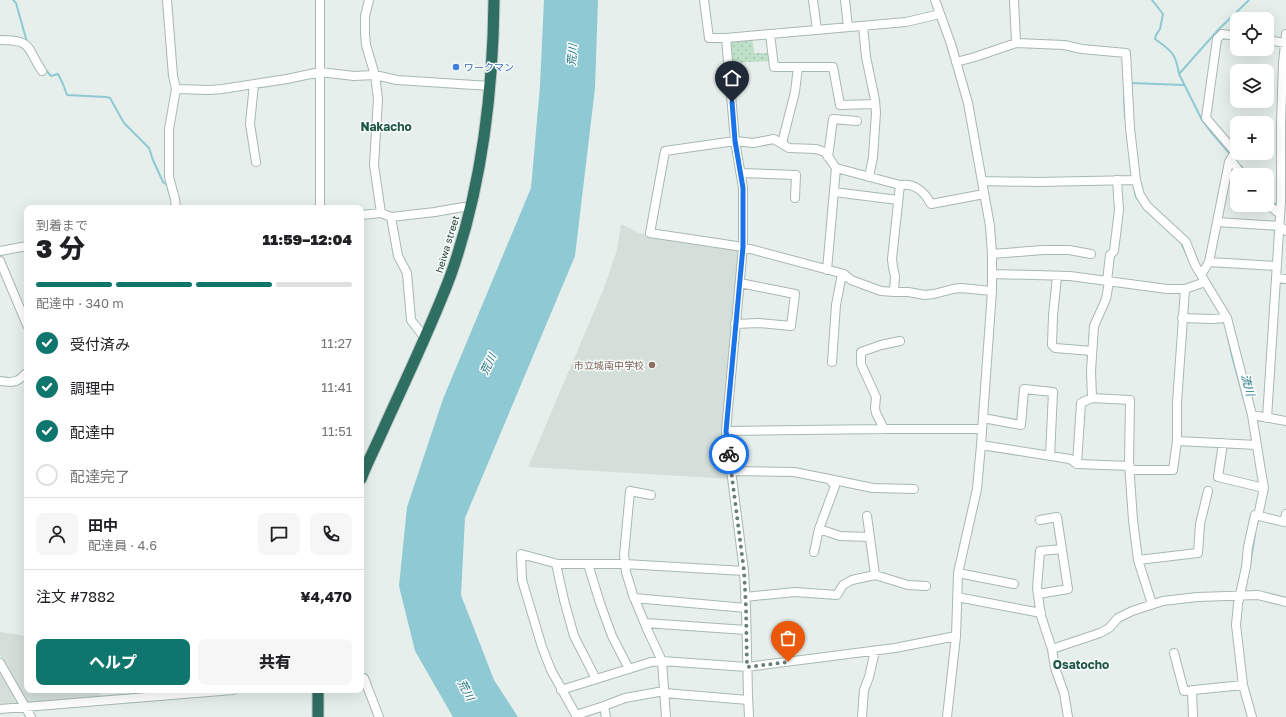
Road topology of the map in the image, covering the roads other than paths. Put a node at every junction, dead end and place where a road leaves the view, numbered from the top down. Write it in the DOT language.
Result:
graph roads {
  1 [pos="167,0"];
  2 [pos="320,0"];
  3 [pos="369,0"];
  4 [pos="494,0"];
  5 [pos="704,0"];
  6 [pos="813,0"];
  7 [pos="845,0"];
  8 [pos="1014,0"];
  9 [pos="938,1"];
  10 [pos="940,14"];
  11 [pos="863,26"];
  12 [pos="848,27"];
  13 [pos="816,30"];
  14 [pos="770,34"];
  15 [pos="1230,35"];
  16 [pos="726,38"];
  17 [pos="1286,39"];
  18 [pos="0,40"];
  19 [pos="1274,40"];
  20 [pos="1016,43"];
  21 [pos="956,62"];
  22 [pos="798,67"];
  23 [pos="42,71"];
  24 [pos="320,72"];
  25 [pos="374,75"];
  26 [pos="254,84"];
  27 [pos="490,86"];
  28 [pos="176,89"];
  29 [pos="875,104"];
  30 [pos="857,120"];
  31 [pos="735,141"];
  32 [pos="782,143"];
  33 [pos="1230,146"];
  34 [pos="828,157"];
  35 [pos="1231,160"];
  36 [pos="256,162"];
  37 [pos="836,168"];
  38 [pos="1237,168"];
  39 [pos="741,173"];
  40 [pos="869,177"];
  41 [pos="1117,180"];
  42 [pos="1136,180"];
  43 [pos="982,181"];
  44 [pos="900,185"];
  45 [pos="834,192"];
  46 [pos="984,194"];
  47 [pos="795,198"];
  48 [pos="898,200"];
  49 [pos="176,205"];
  50 [pos="320,205"];
  51 [pos="470,209"];
  52 [pos="1282,210"];
  53 [pos="381,213"];
  54 [pos="364,215"];
  55 [pos="390,217"];
  56 [pos="1217,222"];
  57 [pos="1283,229"];
  58 [pos="24,247"];
  59 [pos="743,247"];
  60 [pos="0,251"];
  61 [pos="992,254"];
  62 [pos="1091,254"];
  63 [pos="0,261"];
  64 [pos="1208,262"];
  65 [pos="1277,266"];
  66 [pos="827,270"];
  67 [pos="842,274"];
  68 [pos="993,274"];
  69 [pos="1057,276"];
  70 [pos="1203,278"];
  71 [pos="1276,278"];
  72 [pos="1286,279"];
  73 [pos="1108,282"];
  74 [pos="740,283"];
  75 [pos="1185,289"];
  76 [pos="992,291"];
  77 [pos="894,292"];
  78 [pos="24,318"];
  79 [pos="1182,318"];
  80 [pos="1227,318"];
  81 [pos="735,324"];
  82 [pos="424,337"];
  83 [pos="900,341"];
  84 [pos="1092,351"];
  85 [pos="832,362"];
  86 [pos="24,374"];
  87 [pos="0,381"];
  88 [pos="1092,398"];
  89 [pos="1252,416"];
  90 [pos="983,418"];
  91 [pos="1267,418"];
  92 [pos="1286,421"];
  93 [pos="884,428"];
  94 [pos="982,429"];
  95 [pos="726,431"];
  96 [pos="1177,441"];
  97 [pos="1223,443"];
  98 [pos="1257,444"];
  99 [pos="981,445"];
  100 [pos="1050,456"];
  101 [pos="1077,464"];
  102 [pos="1130,468"];
  103 [pos="731,471"];
  104 [pos="364,472"];
  105 [pos="829,479"];
  106 [pos="1264,488"];
  107 [pos="914,489"];
  108 [pos="1208,492"];
  109 [pos="651,495"];
  110 [pos="1286,514"];
  111 [pos="867,516"];
  112 [pos="1258,516"];
  113 [pos="1040,520"];
  114 [pos="819,528"];
  115 [pos="870,537"];
  116 [pos="1062,549"];
  117 [pos="814,552"];
  118 [pos="1138,560"];
  119 [pos="556,564"];
  120 [pos="588,564"];
  121 [pos="625,564"];
  122 [pos="744,571"];
  123 [pos="958,573"];
  124 [pos="875,575"];
  125 [pos="1014,584"];
  126 [pos="926,586"];
  127 [pos="1038,594"];
  128 [pos="1240,596"];
  129 [pos="745,597"];
  130 [pos="957,597"];
  131 [pos="634,598"];
  132 [pos="1286,602"];
  133 [pos="1152,604"];
  134 [pos="746,608"];
  135 [pos="1041,613"];
  136 [pos="644,623"];
  137 [pos="746,630"];
  138 [pos="956,636"];
  139 [pos="1052,649"];
  140 [pos="875,651"];
  141 [pos="1174,653"];
  142 [pos="662,661"];
  143 [pos="0,663"];
  144 [pos="747,667"];
  145 [pos="629,669"];
  146 [pos="364,678"];
  147 [pos="596,679"];
  148 [pos="1243,686"];
  149 [pos="561,690"];
  150 [pos="1192,690"];
  151 [pos="664,692"];
  152 [pos="196,693"];
  153 [pos="318,693"];
  154 [pos="748,700"];
  155 [pos="604,706"];
  156 [pos="26,707"];
  157 [pos="0,709"];
  158 [pos="31,717"];
  159 [pos="318,717"];
  160 [pos="379,717"];
  161 [pos="606,717"];
  162 [pos="666,717"];
  163 [pos="749,717"];
  164 [pos="862,717"];
  165 [pos="947,717"];
  166 [pos="1068,717"];
  167 [pos="1193,717"];
  168 [pos="1252,717"];
  1 -- 28 [label="street"];
  2 -- 24 [label="street"];
  3 -- 25 [label="street"];
  4 -- 27 [label="highway, heiwa street"];
  5 -- 16 [label="street"];
  6 -- 13 [label="street"];
  7 -- 12 [label="street"];
  8 -- 20 [label="street"];
  9 -- 10 [label="street"];
  10 -- 11 [label="street"];
  10 -- 21 [label="street"];
  11 -- 12 [label="street"];
  11 -- 29 [label="street"];
  12 -- 13 [label="street"];
  13 -- 14 [label="street"];
  14 -- 16 [label="street"];
  14 -- 22 [label="street"];
  15 -- 33 [label="street"];
  16 -- 31 [label="street"];
  17 -- 19 [label="street"];
  17 -- 52 [label="street"];
  18 -- 23 [label="street"];
  20 -- 21 [label="street"];
  20 -- 42 [label="street"];
  21 -- 43 [label="street"];
  22 -- 29 [label="street"];
  22 -- 32 [label="street"];
  24 -- 25 [label="street"];
  24 -- 26 [label="street"];
  24 -- 50 [label="street"];
  25 -- 27 [label="street"];
  25 -- 53 [label="street"];
  26 -- 28 [label="street"];
  26 -- 36 [label="street"];
  27 -- 51 [label="highway, heiwa street"];
  28 -- 49 [label="street"];
  29 -- 40 [label="street"];
  30 -- 34 [label="street"];
  31 -- 32 [label="street"];
  31 -- 39 [label="street"];
  31 -- 59 [label="street"];
  32 -- 34 [label="street"];
  34 -- 37 [label="street"];
  35 -- 38 [label="street"];
  35 -- 56 [label="street"];
  37 -- 40 [label="street"];
  37 -- 45 [label="street"];
  39 -- 47 [label="street"];
  39 -- 59 [label="street"];
  40 -- 44 [label="street"];
  41 -- 42 [label="street"];
  41 -- 43 [label="street"];
  41 -- 73 [label="street"];
  42 -- 70 [label="street"];
  43 -- 46 [label="street"];
  44 -- 46 [label="street"];
  44 -- 48 [label="street"];
  45 -- 48 [label="street"];
  45 -- 66 [label="street"];
  46 -- 61 [label="street"];
  48 -- 77 [label="street"];
  51 -- 55 [label="street"];
  51 -- 82 [label="highway, heiwa street"];
  52 -- 57 [label="street"];
  53 -- 54 [label="street"];
  53 -- 55 [label="street"];
  55 -- 82 [label="street"];
  56 -- 57 [label="street"];
  56 -- 64 [label="street"];
  57 -- 65 [label="street"];
  58 -- 60 [label="street"];
  59 -- 66 [label="street"];
  59 -- 74 [label="street"];
  61 -- 62 [label="street"];
  61 -- 68 [label="street"];
  63 -- 78 [label="street"];
  64 -- 65 [label="street"];
  64 -- 70 [label="street"];
  65 -- 71 [label="street"];
  66 -- 67 [label="street"];
  67 -- 77 [label="street"];
  67 -- 85 [label="street"];
  68 -- 69 [label="street"];
  68 -- 76 [label="street"];
  69 -- 73 [label="street"];
  69 -- 84 [label="street"];
  70 -- 75 [label="street"];
  70 -- 80 [label="street"];
  71 -- 72 [label="street"];
  71 -- 91 [label="street"];
  73 -- 75 [label="street"];
  73 -- 84 [label="street"];
  74 -- 81 [label="street"];
  74 -- 81 [label="street"];
  75 -- 79 [label="street"];
  76 -- 77 [label="street"];
  76 -- 90 [label="street"];
  79 -- 80 [label="street"];
  79 -- 96 [label="street"];
  80 -- 89 [label="street"];
  81 -- 95 [label="street"];
  82 -- 104 [label="highway, heiwa street"];
  83 -- 93 [label="street"];
  84 -- 88 [label="street"];
  86 -- 87 [label="street"];
  88 -- 101 [label="street"];
  88 -- 102 [label="street"];
  89 -- 91 [label="street"];
  89 -- 98 [label="street"];
  90 -- 94 [label="street"];
  90 -- 100 [label="street"];
  91 -- 92 [label="street"];
  93 -- 94 [label="street"];
  93 -- 95 [label="street"];
  94 -- 99 [label="street"];
  95 -- 103 [label="street"];
  96 -- 97 [label="street"];
  96 -- 102 [label="street"];
  97 -- 98 [label="street"];
  97 -- 106 [label="street"];
  98 -- 106 [label="street"];
  99 -- 100 [label="street"];
  99 -- 123 [label="street"];
  100 -- 101 [label="street"];
  101 -- 102 [label="street"];
  102 -- 118 [label="street"];
  103 -- 105 [label="street"];
  103 -- 122 [label="street"];
  105 -- 107 [label="street"];
  105 -- 114 [label="street"];
  106 -- 112 [label="street"];
  108 -- 118 [label="street"];
  109 -- 121 [label="street"];
  110 -- 112 [label="street"];
  111 -- 115 [label="street"];
  112 -- 128 [label="street"];
  113 -- 116 [label="street"];
  114 -- 115 [label="street"];
  114 -- 117 [label="street"];
  115 -- 124 [label="street"];
  116 -- 127 [label="street"];
  116 -- 127 [label="street"];
  118 -- 133 [label="street"];
  119 -- 120 [label="street"];
  119 -- 147 [label="street"];
  119 -- 149 [label="street"];
  120 -- 121 [label="street"];
  120 -- 145 [label="street"];
  121 -- 122 [label="street"];
  121 -- 131 [label="street"];
  122 -- 129 [label="street"];
  123 -- 125 [label="street"];
  123 -- 130 [label="street"];
  124 -- 126 [label="street"];
  124 -- 129 [label="street"];
  127 -- 135 [label="street"];
  128 -- 132 [label="street"];
  128 -- 133 [label="street"];
  128 -- 148 [label="street"];
  129 -- 134 [label="street"];
  130 -- 135 [label="street"];
  130 -- 138 [label="street"];
  131 -- 134 [label="street"];
  131 -- 136 [label="street"];
  133 -- 139 [label="street"];
  134 -- 137 [label="street"];
  135 -- 139 [label="street"];
  136 -- 137 [label="street"];
  136 -- 142 [label="street"];
  137 -- 144 [label="street"];
  138 -- 140 [label="street"];
  138 -- 165 [label="street"];
  139 -- 166 [label="street"];
  140 -- 144 [label="street"];
  140 -- 164 [label="street"];
  141 -- 150 [label="street"];
  142 -- 144 [label="street"];
  142 -- 145 [label="street"];
  142 -- 151 [label="street"];
  143 -- 156 [label="street"];
  144 -- 154 [label="street"];
  145 -- 147 [label="street"];
  146 -- 160 [label="street"];
  147 -- 149 [label="street"];
  148 -- 150 [label="street"];
  148 -- 168 [label="street"];
  149 -- 155 [label="street"];
  150 -- 167 [label="street"];
  151 -- 154 [label="street"];
  151 -- 155 [label="street"];
  151 -- 162 [label="street"];
  152 -- 156 [label="street"];
  153 -- 159 [label="highway"];
  154 -- 163 [label="street"];
  155 -- 161 [label="street"];
  156 -- 157 [label="street"];
  156 -- 158 [label="street"];
}
